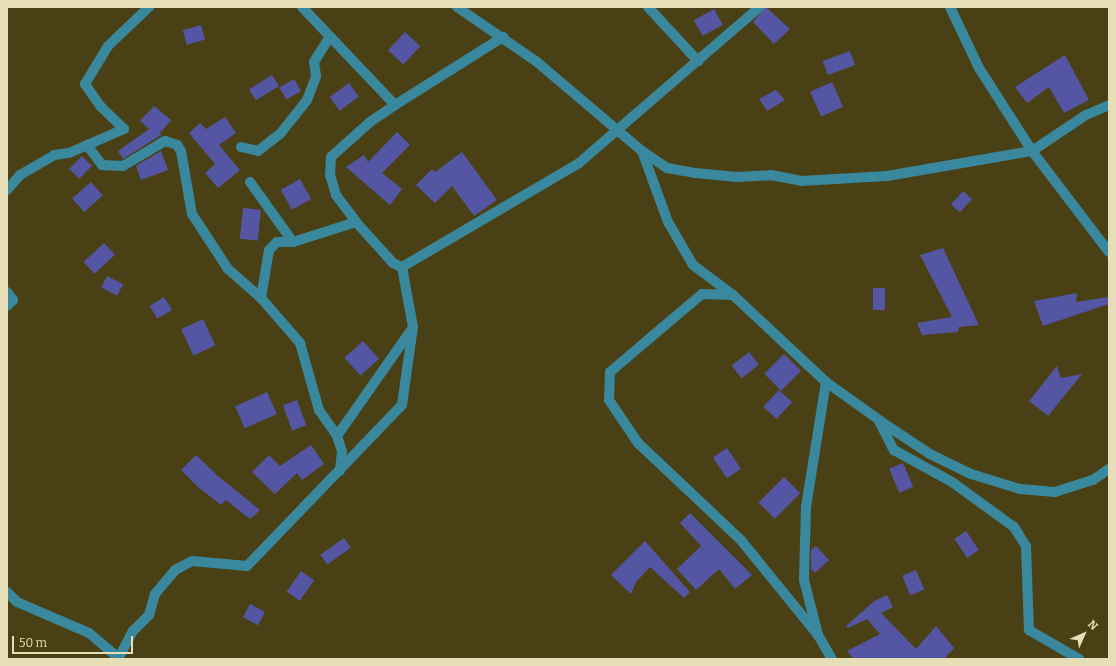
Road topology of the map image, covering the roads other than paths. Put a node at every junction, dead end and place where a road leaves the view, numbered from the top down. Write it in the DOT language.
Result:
graph roads {
  1 [pos="149,7"];
  2 [pos="302,7"];
  3 [pos="457,7"];
  4 [pos="648,7"];
  5 [pos="760,7"];
  6 [pos="950,7"];
  7 [pos="503,37"];
  8 [pos="329,38"];
  9 [pos="698,61"];
  10 [pos="395,105"];
  11 [pos="1109,105"];
  12 [pos="618,131"];
  13 [pos="87,145"];
  14 [pos="241,146"];
  15 [pos="642,151"];
  16 [pos="1032,152"];
  17 [pos="250,182"];
  18 [pos="7,190"];
  19 [pos="356,222"];
  20 [pos="293,242"];
  21 [pos="1109,252"];
  22 [pos="402,267"];
  23 [pos="7,292"];
  24 [pos="733,295"];
  25 [pos="261,298"];
  26 [pos="7,306"];
  27 [pos="413,327"];
  28 [pos="826,382"];
  29 [pos="878,419"];
  30 [pos="337,436"];
  31 [pos="1109,469"];
  32 [pos="340,471"];
  33 [pos="7,592"];
  34 [pos="818,635"];
  35 [pos="118,659"];
  36 [pos="832,659"];
  37 [pos="1079,659"];
  1 -- 13 [label="street"];
  2 -- 8 [label="street"];
  3 -- 7 [label="street"];
  4 -- 9 [label="street"];
  5 -- 9 [label="street"];
  6 -- 16 [label="street"];
  7 -- 10 [label="street"];
  7 -- 12 [label="street"];
  8 -- 10 [label="street"];
  8 -- 14 [label="street"];
  9 -- 12 [label="street"];
  10 -- 19 [label="street"];
  11 -- 16 [label="street"];
  12 -- 15 [label="street"];
  12 -- 22 [label="street"];
  13 -- 18 [label="street"];
  13 -- 25 [label="street"];
  15 -- 16 [label="street"];
  15 -- 24 [label="street"];
  16 -- 21 [label="street"];
  17 -- 20 [label="street"];
  19 -- 20 [label="street"];
  19 -- 22 [label="street"];
  20 -- 25 [label="street"];
  22 -- 27 [label="street"];
  23 -- 26 [label="street"];
  24 -- 28 [label="street"];
  24 -- 34 [label="street"];
  25 -- 30 [label="street"];
  27 -- 30 [label="street"];
  27 -- 32 [label="street"];
  28 -- 29 [label="street"];
  28 -- 34 [label="street"];
  29 -- 31 [label="street"];
  29 -- 37 [label="street"];
  30 -- 32 [label="street"];
  32 -- 35 [label="street"];
  33 -- 35 [label="street"];
  34 -- 36 [label="street"];
}
